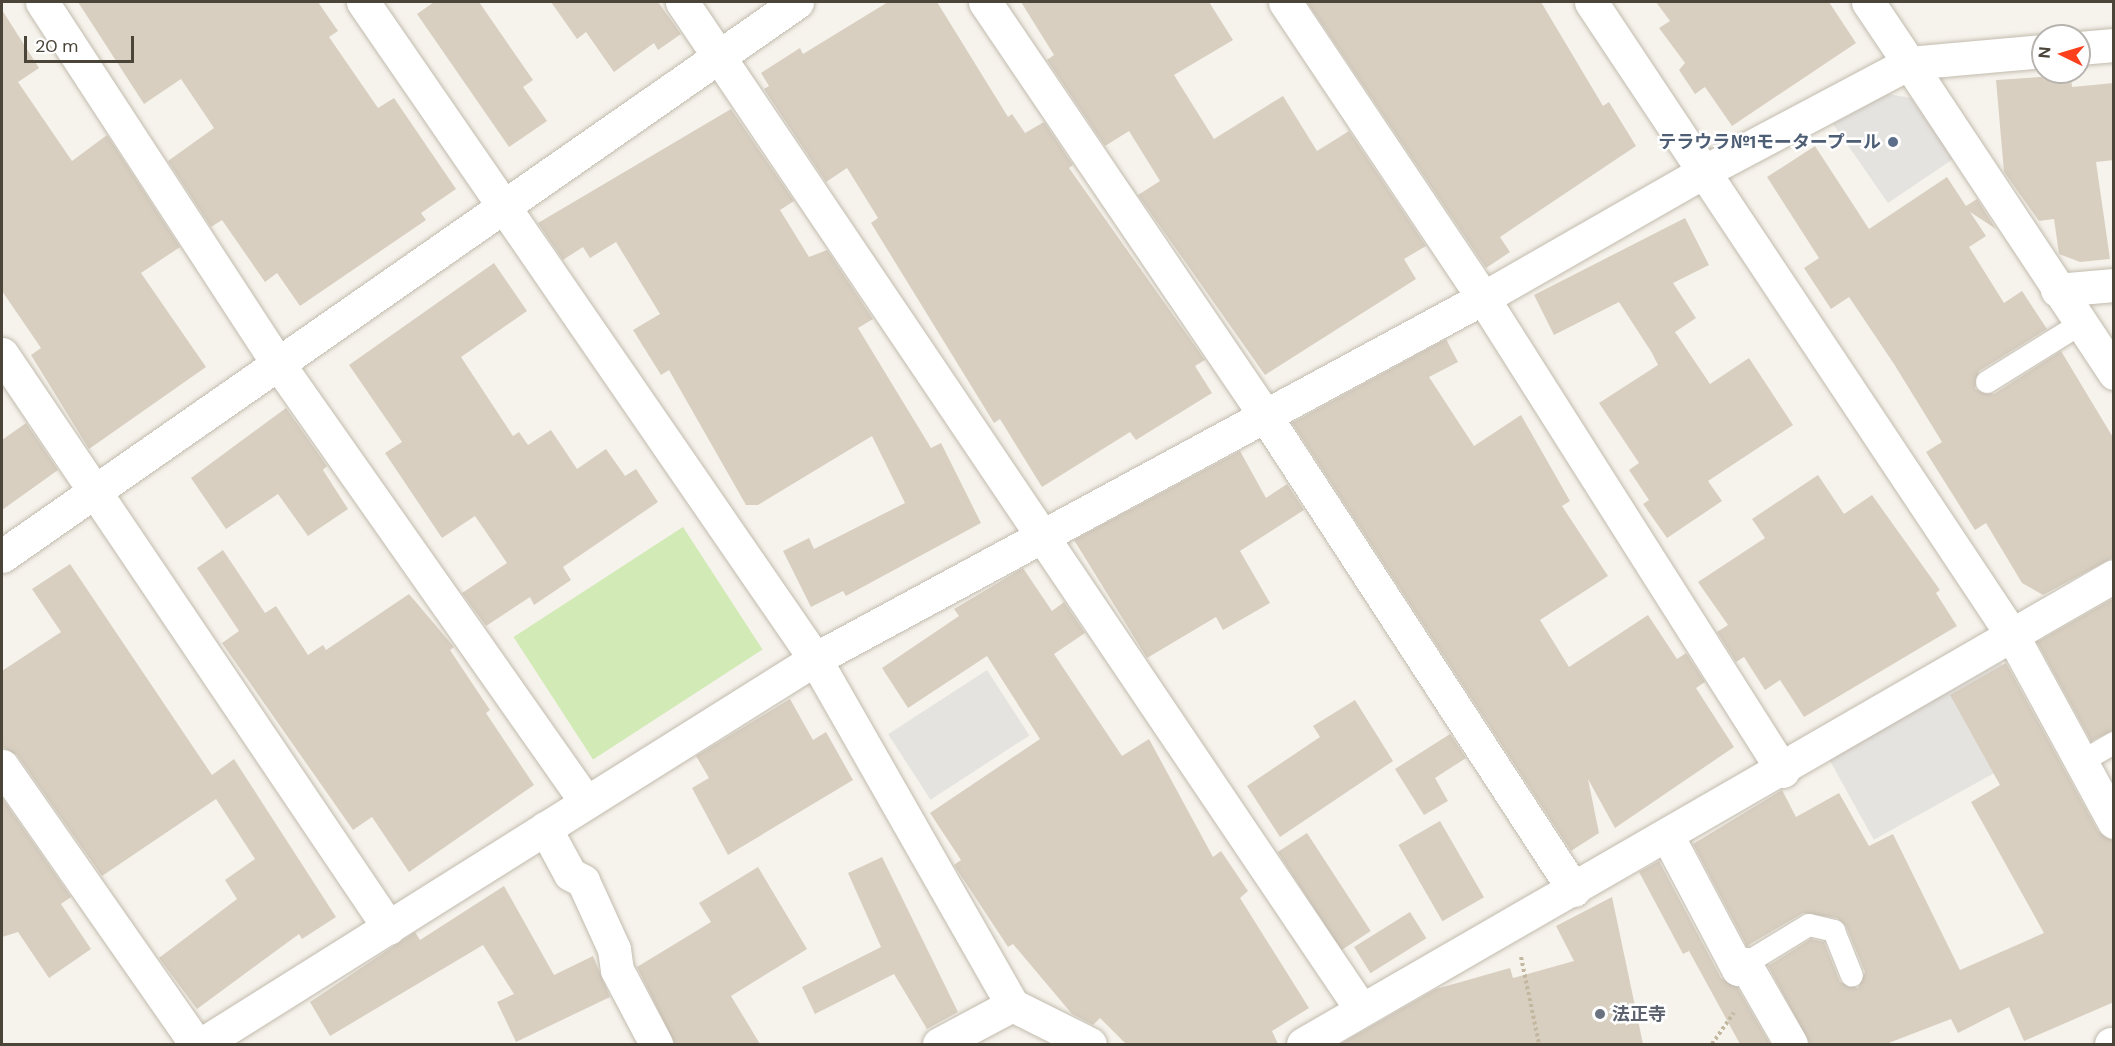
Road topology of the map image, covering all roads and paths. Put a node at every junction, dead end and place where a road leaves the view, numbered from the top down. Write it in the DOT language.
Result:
graph roads {
  1 [pos="42,2"];
  2 [pos="363,2"];
  3 [pos="682,2"];
  4 [pos="797,2"];
  5 [pos="986,2"];
  6 [pos="1285,2"];
  7 [pos="1591,2"];
  8 [pos="1868,2"];
  9 [pos="2114,45"];
  10 [pos="2091,47"];
  11 [pos="2031,52"];
  12 [pos="719,56"];
  13 [pos="1909,63"];
  14 [pos="1705,171"];
  15 [pos="500,207"];
  16 [pos="2114,285"];
  17 [pos="2057,290"];
  18 [pos="1483,298"];
  19 [pos="2080,324"];
  20 [pos="2,354"];
  21 [pos="277,362"];
  22 [pos="2114,373"];
  23 [pos="1986,382"];
  24 [pos="1264,414"];
  25 [pos="92,492"];
  26 [pos="1042,532"];
  27 [pos="2,556"];
  28 [pos="2114,576"];
  29 [pos="2012,635"];
  30 [pos="815,659"];
  31 [pos="2114,743"];
  32 [pos="2080,762"];
  33 [pos="2,766"];
  34 [pos="1783,771"];
  35 [pos="586,802"];
  36 [pos="2114,822"];
  37 [pos="545,828"];
  38 [pos="1668,837"];
  39 [pos="1574,890"];
  40 [pos="1514,922"];
  41 [pos="389,928"];
  42 [pos="1745,964"];
  43 [pos="1852,976"];
  44 [pos="1012,1005"];
  45 [pos="1360,1009"];
  46 [pos="196,1044"];
  47 [pos="202,1044"];
  48 [pos="656,1044"];
  49 [pos="939,1044"];
  50 [pos="1090,1044"];
  51 [pos="1303,1044"];
  52 [pos="1539,1044"];
  53 [pos="1791,1044"];
  1 -- 21 [label="street"];
  2 -- 15 [label="street"];
  3 -- 12 [label="street"];
  4 -- 12 [label="street"];
  5 -- 24 [label="street"];
  6 -- 18 [label="street"];
  7 -- 14 [label="street"];
  8 -- 13 [label="street"];
  9 -- 10 [label="street"];
  11 -- 13 [label="street"];
  12 -- 15 [label="street"];
  12 -- 26 [label="street"];
  13 -- 14 [label="street"];
  13 -- 17 [label="street"];
  14 -- 18 [label="street"];
  14 -- 29 [label="street"];
  15 -- 21 [label="street"];
  15 -- 30 [label="street"];
  16 -- 17 [label="street"];
  17 -- 19 [label="street"];
  18 -- 24 [label="street"];
  18 -- 34 [label="street"];
  19 -- 22 [label="street"];
  19 -- 23 [label="lane"];
  20 -- 25 [label="street"];
  21 -- 25 [label="street"];
  21 -- 35 [label="street"];
  24 -- 26 [label="street"];
  24 -- 39 [label="street"];
  25 -- 27 [label="street"];
  25 -- 41 [label="street"];
  26 -- 30 [label="street"];
  26 -- 45 [label="street"];
  28 -- 29 [label="street"];
  29 -- 32 [label="street"];
  29 -- 34 [label="street"];
  30 -- 35 [label="street"];
  30 -- 44 [label="street"];
  31 -- 32 [label="lane"];
  32 -- 36 [label="street"];
  33 -- 46 [label="street"];
  34 -- 38 [label="street"];
  35 -- 37 [label="street"];
  37 -- 41 [label="street"];
  37 -- 48 [label="street"];
  38 -- 39 [label="street"];
  38 -- 42 [label="street"];
  39 -- 40 [label="street"];
  40 -- 45 [label="street"];
  40 -- 52 [label="path"];
  41 -- 47 [label="street"];
  42 -- 43 [label="lane"];
  42 -- 53 [label="street"];
  44 -- 49 [label="street"];
  44 -- 50 [label="street"];
  45 -- 51 [label="street"];
}
